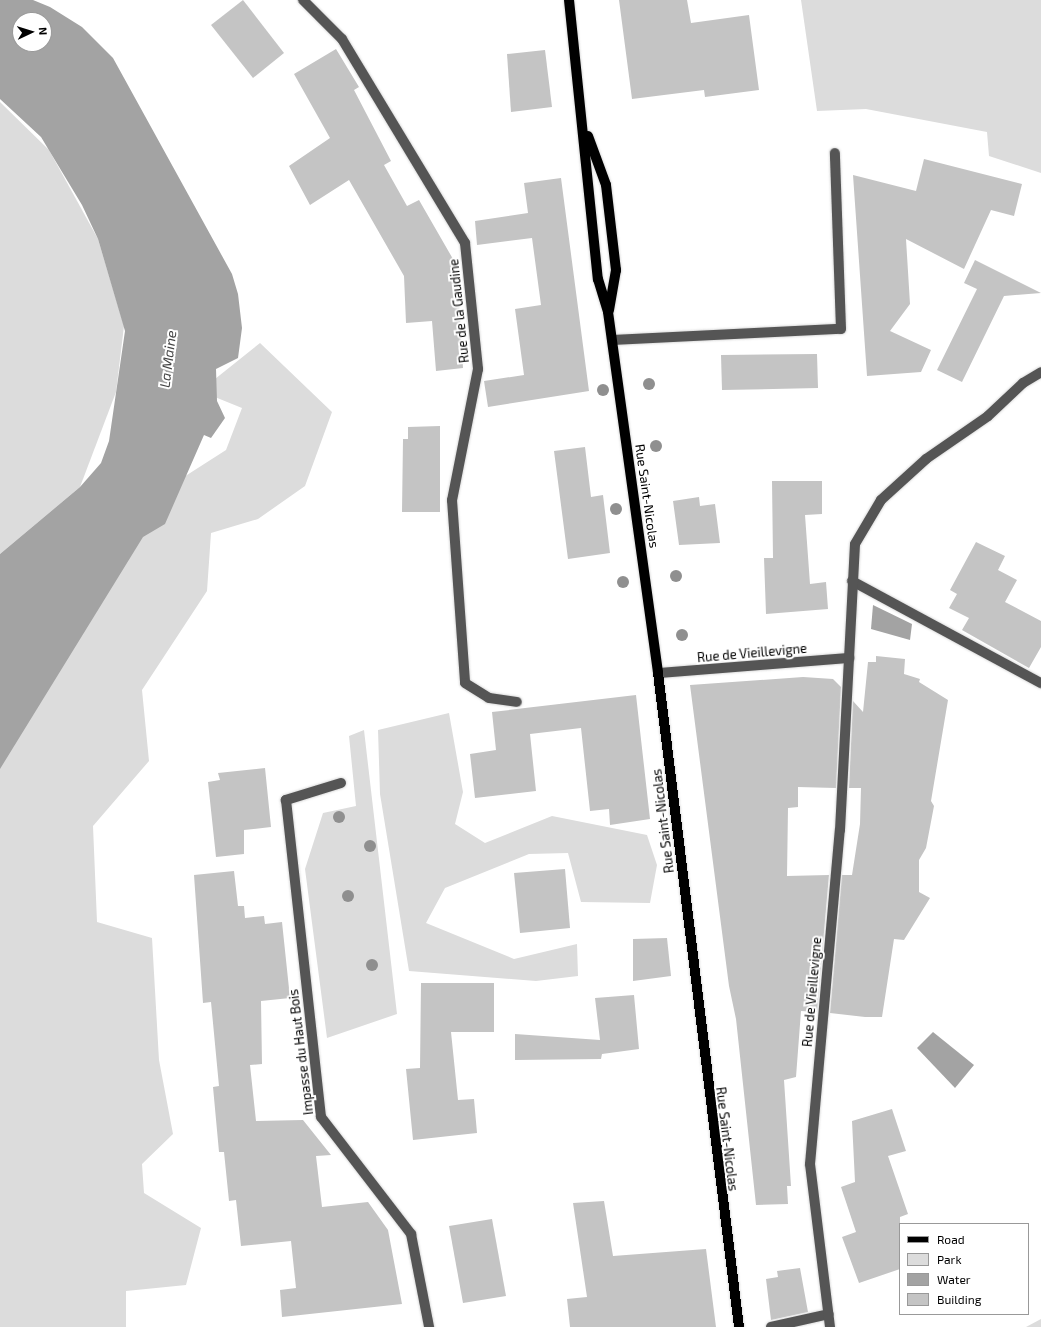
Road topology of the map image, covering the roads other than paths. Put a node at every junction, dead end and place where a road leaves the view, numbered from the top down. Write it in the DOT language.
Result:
graph roads {
  1 [pos="303,0"];
  2 [pos="569,0"];
  3 [pos="585,128"];
  4 [pos="835,153"];
  5 [pos="608,312"];
  6 [pos="612,340"];
  7 [pos="1041,372"];
  8 [pos="852,581"];
  9 [pos="849,658"];
  10 [pos="658,673"];
  11 [pos="1041,683"];
  12 [pos="517,702"];
  13 [pos="341,783"];
  14 [pos="828,1314"];
  15 [pos="429,1327"];
  16 [pos="739,1327"];
  17 [pos="771,1327"];
  18 [pos="830,1327"];
  1 -- 12 [label="street, Rue de la Gaudine"];
  2 -- 3 [label="main road, Rue Saint-Nicolas"];
  3 -- 5 [label="main road, Rue Saint-Nicolas"];
  3 -- 5 [label="main road, Rue Saint-Nicolas"];
  4 -- 6 [label="street"];
  5 -- 6 [label="main road, Rue Saint-Nicolas"];
  6 -- 10 [label="main road, Rue Saint-Nicolas"];
  7 -- 8 [label="street, Rue de Vieillevigne"];
  8 -- 9 [label="street, Rue de Vieillevigne"];
  8 -- 11 [label="street"];
  9 -- 10 [label="street, Rue de Vieillevigne"];
  9 -- 14 [label="street, Rue de Vieillevigne"];
  10 -- 16 [label="main road, Rue Saint-Nicolas"];
  13 -- 15 [label="street, Impasse du Haut Bois"];
  14 -- 17 [label="street"];
  14 -- 18 [label="street, Rue de Vieillevigne"];
}
